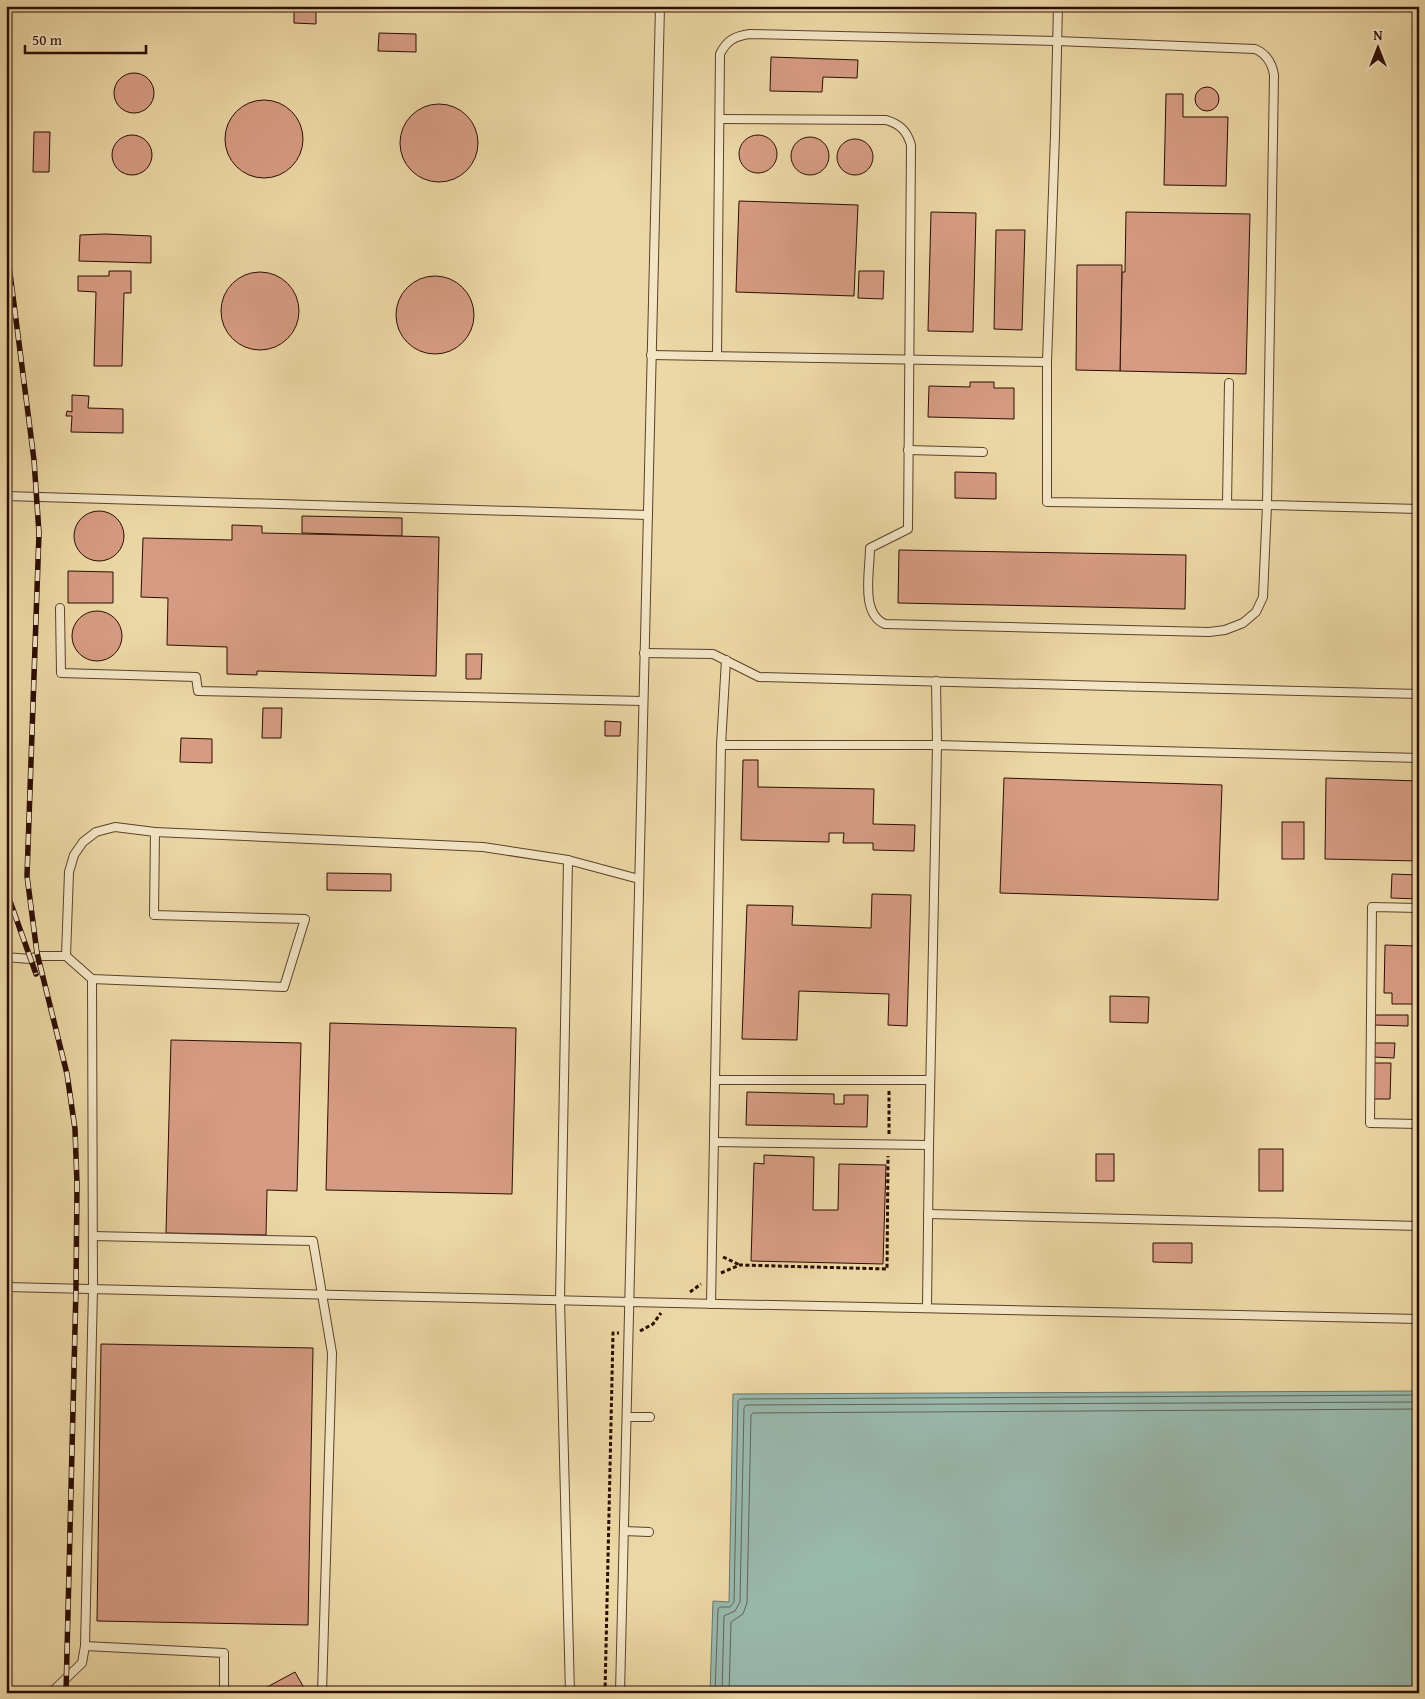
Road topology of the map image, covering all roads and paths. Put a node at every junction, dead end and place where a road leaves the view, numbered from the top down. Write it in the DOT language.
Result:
graph roads {
  1 [pos="660,6"];
  2 [pos="1058,6"];
  3 [pos="1057,41"];
  4 [pos="720,119"];
  5 [pos="652,355"];
  6 [pos="717,356"];
  7 [pos="908,360"];
  8 [pos="1047,362"];
  9 [pos="1229,383"];
  10 [pos="908,450"];
  11 [pos="983,452"];
  12 [pos="6,496"];
  13 [pos="1227,504"];
  14 [pos="1267,504"];
  15 [pos="1419,509"];
  16 [pos="648,515"];
  17 [pos="60,608"];
  18 [pos="644,653"];
  19 [pos="726,660"];
  20 [pos="936,681"];
  21 [pos="1419,694"];
  22 [pos="643,701"];
  23 [pos="721,745"];
  24 [pos="937,745"];
  25 [pos="1419,758"];
  26 [pos="155,832"];
  27 [pos="568,860"];
  28 [pos="639,879"];
  29 [pos="1419,908"];
  30 [pos="66,956"];
  31 [pos="6,957"];
  32 [pos="92,979"];
  33 [pos="715,1080"];
  34 [pos="889,1080"];
  35 [pos="930,1080"];
  36 [pos="1419,1124"];
  37 [pos="714,1142"];
  38 [pos="888,1144"];
  39 [pos="929,1144"];
  40 [pos="928,1214"];
  41 [pos="1419,1226"];
  42 [pos="93,1236"];
  43 [pos="712,1251"];
  44 [pos="740,1265"];
  45 [pos="711,1277"];
  46 [pos="6,1286"];
  47 [pos="93,1289"];
  48 [pos="321,1294"];
  49 [pos="688,1294"];
  50 [pos="560,1300"];
  51 [pos="630,1302"];
  52 [pos="663,1302"];
  53 [pos="711,1304"];
  54 [pos="927,1308"];
  55 [pos="1419,1319"];
  56 [pos="629,1333"];
  57 [pos="627,1416"];
  58 [pos="650,1417"];
  59 [pos="624,1531"];
  60 [pos="648,1532"];
  61 [pos="86,1646"];
  62 [pos="54,1693"];
  63 [pos="224,1693"];
  64 [pos="322,1693"];
  65 [pos="570,1693"];
  66 [pos="605,1693"];
  67 [pos="620,1693"];
  1 -- 5 [label="lane"];
  2 -- 3 [label="lane"];
  3 -- 4 [label="lane"];
  3 -- 8 [label="lane"];
  3 -- 14 [label="lane"];
  4 -- 6 [label="lane"];
  4 -- 7 [label="lane"];
  5 -- 6 [label="lane"];
  5 -- 16 [label="lane"];
  6 -- 7 [label="lane"];
  7 -- 8 [label="lane"];
  7 -- 10 [label="lane"];
  8 -- 13 [label="lane"];
  9 -- 13 [label="lane"];
  10 -- 11 [label="lane"];
  10 -- 14 [label="lane"];
  12 -- 16 [label="lane"];
  13 -- 14 [label="lane"];
  14 -- 15 [label="lane"];
  16 -- 18 [label="lane"];
  17 -- 22 [label="lane"];
  18 -- 19 [label="lane"];
  18 -- 22 [label="lane"];
  19 -- 20 [label="lane"];
  19 -- 23 [label="lane"];
  20 -- 21 [label="lane"];
  20 -- 24 [label="lane"];
  22 -- 28 [label="lane"];
  23 -- 24 [label="lane"];
  23 -- 33 [label="lane"];
  24 -- 25 [label="lane"];
  24 -- 35 [label="lane"];
  26 -- 27 [label="lane"];
  26 -- 30 [label="lane"];
  26 -- 32 [label="lane"];
  27 -- 28 [label="lane"];
  27 -- 50 [label="lane"];
  28 -- 51 [label="lane"];
  29 -- 36 [label="lane"];
  30 -- 31 [label="lane"];
  30 -- 32 [label="lane"];
  32 -- 42 [label="lane"];
  33 -- 34 [label="lane"];
  33 -- 37 [label="lane"];
  34 -- 35 [label="lane"];
  34 -- 38 [label="path"];
  35 -- 39 [label="lane"];
  37 -- 38 [label="lane"];
  37 -- 43 [label="lane"];
  38 -- 39 [label="lane"];
  38 -- 44 [label="path"];
  39 -- 40 [label="lane"];
  40 -- 41 [label="lane"];
  40 -- 54 [label="lane"];
  42 -- 47 [label="lane"];
  42 -- 48 [label="lane"];
  43 -- 44 [label="path"];
  43 -- 45 [label="lane"];
  44 -- 45 [label="path"];
  45 -- 49 [label="path"];
  45 -- 53 [label="lane"];
  46 -- 47 [label="lane"];
  47 -- 48 [label="lane"];
  47 -- 61 [label="lane"];
  48 -- 50 [label="lane"];
  48 -- 64 [label="lane"];
  50 -- 51 [label="lane"];
  50 -- 65 [label="lane"];
  51 -- 52 [label="lane"];
  51 -- 56 [label="lane"];
  52 -- 53 [label="lane"];
  52 -- 56 [label="path"];
  53 -- 54 [label="lane"];
  54 -- 55 [label="lane"];
  56 -- 57 [label="lane"];
  56 -- 66 [label="path"];
  57 -- 58 [label="lane"];
  57 -- 59 [label="lane"];
  59 -- 60 [label="lane"];
  59 -- 67 [label="lane"];
  61 -- 62 [label="lane"];
  61 -- 63 [label="lane"];
}
